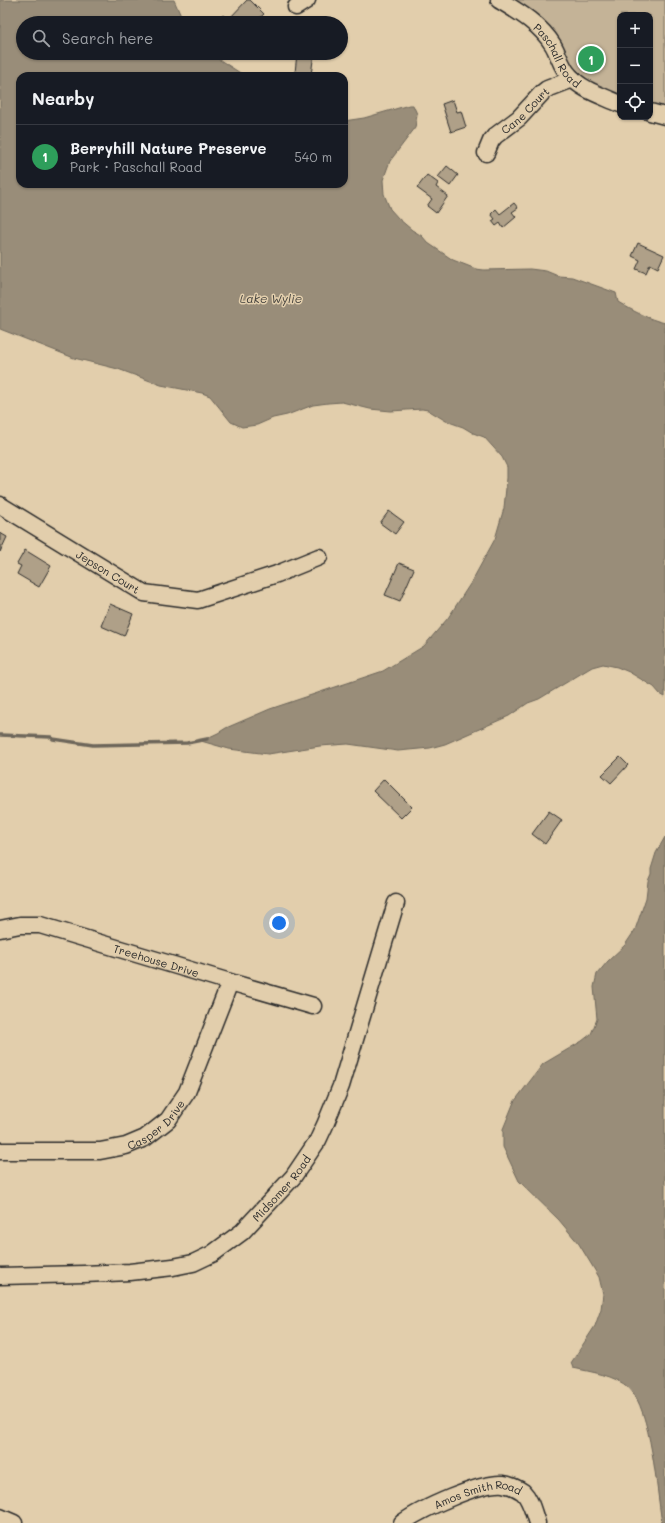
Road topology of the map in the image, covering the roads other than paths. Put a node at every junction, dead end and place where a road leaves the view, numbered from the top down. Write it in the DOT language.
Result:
graph roads {
  1 [pos="498,0"];
  2 [pos="573,79"];
  3 [pos="617,103"];
  4 [pos="653,113"];
  5 [pos="665,116"];
  6 [pos="486,153"];
  7 [pos="0,505"];
  8 [pos="318,557"];
  9 [pos="396,903"];
  10 [pos="0,929"];
  11 [pos="230,982"];
  12 [pos="313,1006"];
  13 [pos="0,1151"];
  14 [pos="0,1276"];
  15 [pos="0,1517"];
  16 [pos="14,1523"];
  17 [pos="402,1523"];
  18 [pos="536,1523"];
  1 -- 2 [label="street, Paschall Road"];
  2 -- 3 [label="street, Paschall Road"];
  2 -- 6 [label="street, Cane Court"];
  4 -- 5 [label="street"];
  7 -- 8 [label="street, Jepson Court"];
  9 -- 14 [label="street, Midsomer Road"];
  10 -- 11 [label="street, Treehouse Drive"];
  11 -- 12 [label="street, Treehouse Drive"];
  11 -- 13 [label="street, Casper Drive"];
  15 -- 16 [label="street"];
  17 -- 18 [label="street, Amos Smith Road"];
}
